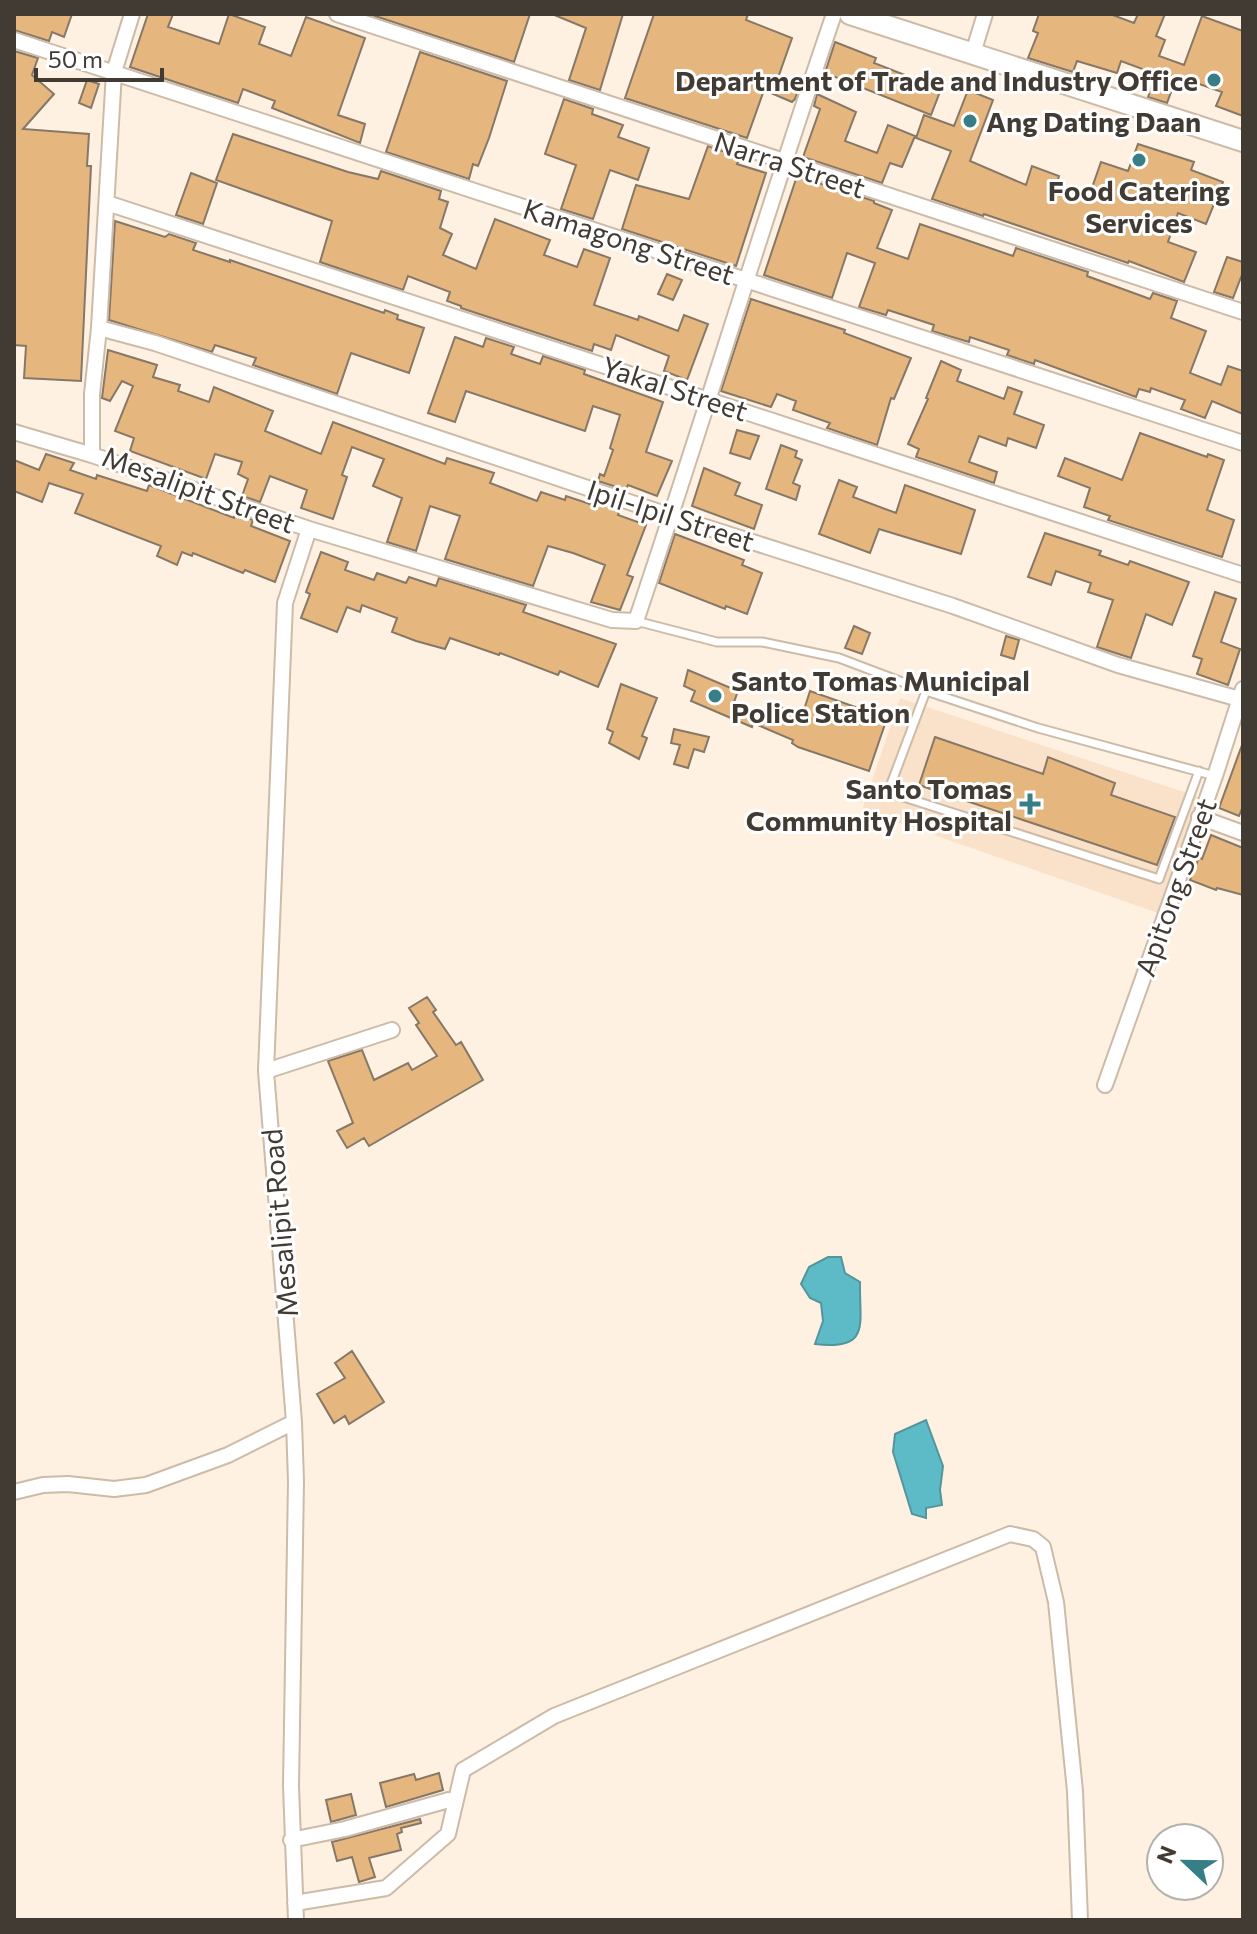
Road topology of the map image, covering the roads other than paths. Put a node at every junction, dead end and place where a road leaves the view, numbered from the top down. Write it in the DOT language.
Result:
graph roads {
  1 [pos="132,14"];
  2 [pos="337,14"];
  3 [pos="834,14"];
  4 [pos="850,14"];
  5 [pos="985,14"];
  6 [pos="14,40"];
  7 [pos="973,53"];
  8 [pos="114,72"];
  9 [pos="1243,141"];
  10 [pos="783,162"];
  11 [pos="107,203"];
  12 [pos="747,280"];
  13 [pos="1243,312"];
  14 [pos="99,328"];
  15 [pos="710,399"];
  16 [pos="14,432"];
  17 [pos="1243,443"];
  18 [pos="92,455"];
  19 [pos="671,516"];
  20 [pos="309,529"];
  21 [pos="1243,575"];
  22 [pos="636,621"];
  23 [pos="926,691"];
  24 [pos="1242,696"];
  25 [pos="1199,771"];
  26 [pos="1215,776"];
  27 [pos="1199,817"];
  28 [pos="1243,833"];
  29 [pos="392,1030"];
  30 [pos="266,1071"];
  31 [pos="1105,1085"];
  32 [pos="294,1422"];
  33 [pos="14,1492"];
  34 [pos="456,1798"];
  35 [pos="291,1840"];
  36 [pos="295,1903"];
  37 [pos="296,1920"];
  38 [pos="1080,1920"];
  1 -- 8 [label="street, Mesalipit Street"];
  2 -- 10 [label="street, Narra Street"];
  3 -- 10 [label="street"];
  4 -- 7 [label="main road"];
  5 -- 7 [label="street"];
  6 -- 8 [label="street, Kamagong Street"];
  7 -- 9 [label="main road"];
  8 -- 11 [label="street, Mesalipit Street"];
  8 -- 12 [label="street, Kamagong Street"];
  10 -- 12 [label="street"];
  10 -- 13 [label="street, Narra Street"];
  11 -- 14 [label="street, Mesalipit Street"];
  11 -- 15 [label="street, Yakal Street"];
  12 -- 15 [label="street"];
  12 -- 17 [label="street, Kamagong Street"];
  14 -- 18 [label="street, Mesalipit Street"];
  14 -- 19 [label="street, Ipil-Ipil Street"];
  15 -- 19 [label="street"];
  15 -- 21 [label="street, Yakal Street"];
  16 -- 18 [label="street"];
  18 -- 20 [label="street, Mesalipit Street"];
  19 -- 22 [label="street"];
  19 -- 24 [label="street, Ipil-Ipil Street"];
  20 -- 22 [label="street, Mesalipit Street"];
  20 -- 30 [label="street, Mesalipit Road"];
  22 -- 23 [label="lane"];
  23 -- 25 [label="lane"];
  23 -- 25 [label="lane"];
  24 -- 26 [label="street, Apitong Street"];
  25 -- 26 [label="lane"];
  26 -- 27 [label="street, Apitong Street"];
  27 -- 28 [label="street"];
  27 -- 31 [label="street, Apitong Street"];
  29 -- 30 [label="street"];
  30 -- 32 [label="street, Mesalipit Road"];
  32 -- 33 [label="street"];
  32 -- 35 [label="street, Mesalipit Road"];
  34 -- 35 [label="street"];
  34 -- 36 [label="street"];
  34 -- 38 [label="street"];
  35 -- 36 [label="street, Mesalipit Road"];
  36 -- 37 [label="street, Mesalipit Road"];
}
